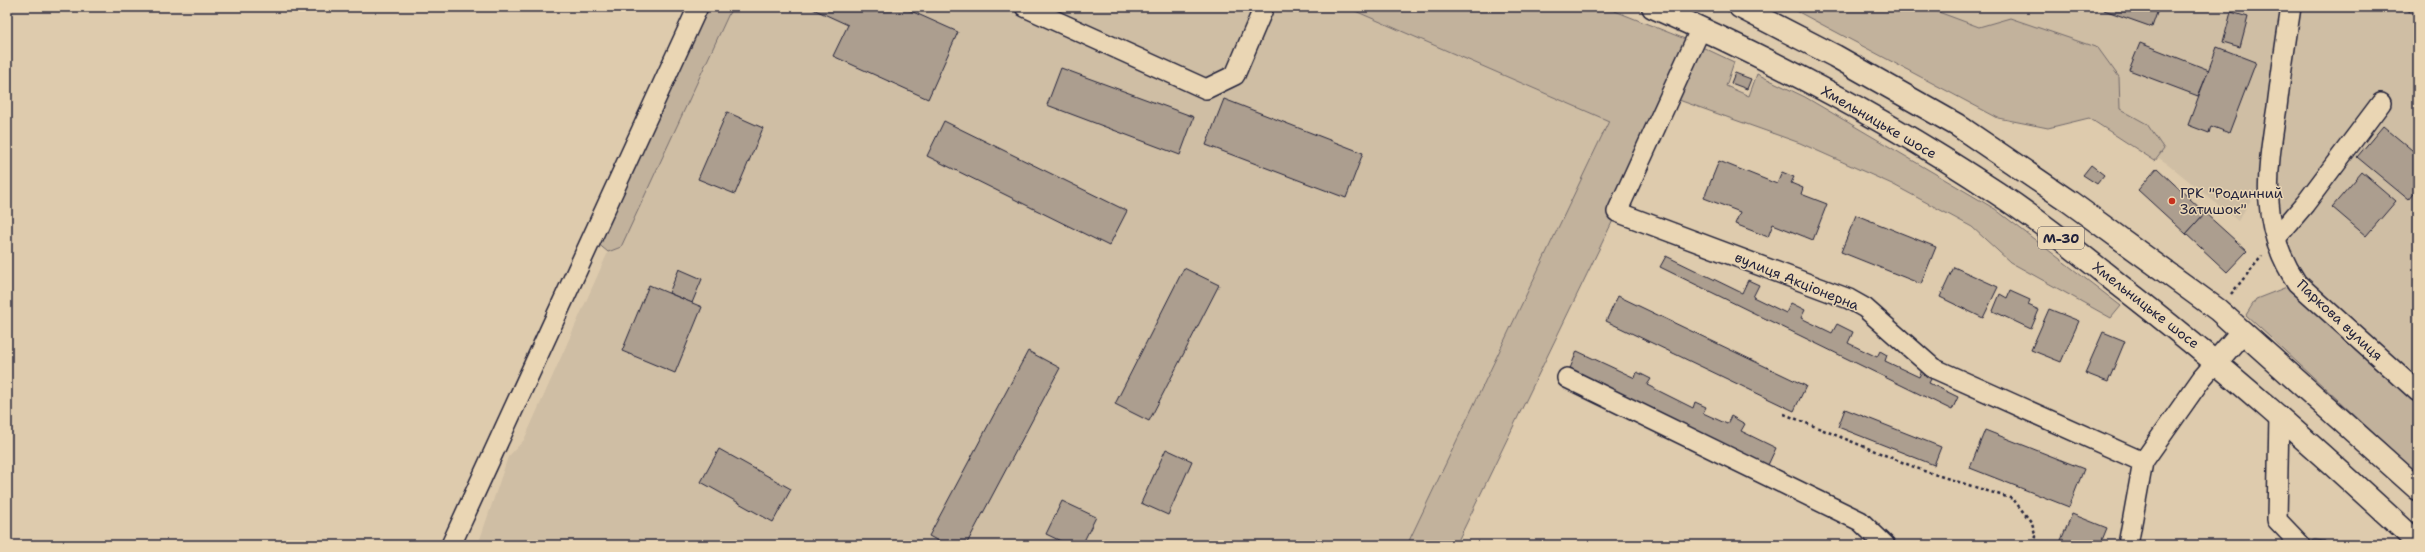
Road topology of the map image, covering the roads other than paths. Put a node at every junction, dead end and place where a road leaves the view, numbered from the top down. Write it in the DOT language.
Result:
graph roads {
  1 [pos="698,7"];
  2 [pos="1025,7"];
  3 [pos="1264,7"];
  4 [pos="1653,7"];
  5 [pos="1740,7"];
  6 [pos="2291,7"];
  7 [pos="1701,28"];
  8 [pos="2381,103"];
  9 [pos="2276,238"];
  10 [pos="2242,332"];
  11 [pos="2216,362"];
  12 [pos="1567,378"];
  13 [pos="2418,392"];
  14 [pos="2279,416"];
  15 [pos="2143,462"];
  16 [pos="2418,488"];
  17 [pos="2418,544"];
  18 [pos="450,545"];
  19 [pos="1885,545"];
  20 [pos="2128,545"];
  21 [pos="2301,545"];
  1 -- 18 [label="street"];
  2 -- 3 [label="street"];
  4 -- 7 [label="highway, Хмельницьке шосе / М-30"];
  5 -- 10 [label="highway, М-30"];
  6 -- 9 [label="street, Паркова вулиця"];
  7 -- 11 [label="highway, Хмельницьке шосе / М-30"];
  7 -- 15 [label="street, вулиця Акціонерна"];
  8 -- 9 [label="street"];
  9 -- 13 [label="street, Паркова вулиця"];
  10 -- 11 [label="highway"];
  10 -- 16 [label="highway, М-30"];
  11 -- 14 [label="highway, Хмельницьке шосе / М-30"];
  11 -- 15 [label="street"];
  12 -- 19 [label="street"];
  14 -- 17 [label="highway, Хмельницьке шосе / М-30"];
  14 -- 21 [label="street"];
  15 -- 20 [label="street"];
}
